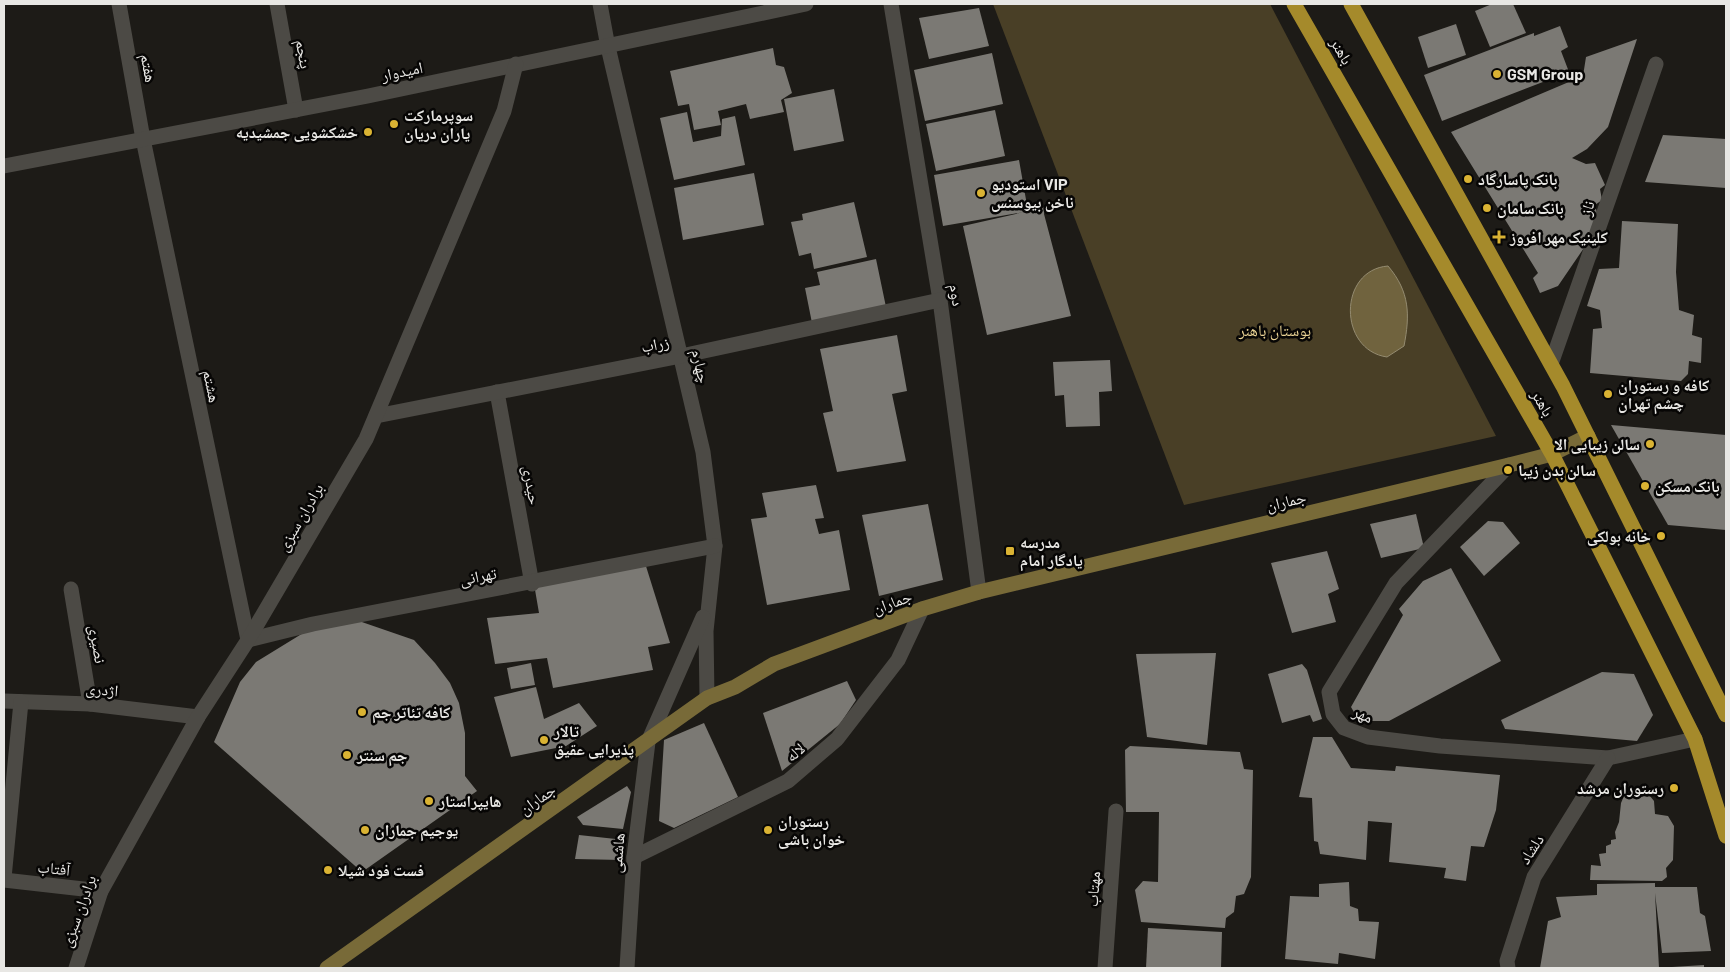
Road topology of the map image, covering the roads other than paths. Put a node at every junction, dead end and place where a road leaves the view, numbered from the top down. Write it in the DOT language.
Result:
graph roads {
  1 [pos="119,4"];
  2 [pos="277,4"];
  3 [pos="600,4"];
  4 [pos="806,4"];
  5 [pos="891,4"];
  6 [pos="1294,4"];
  7 [pos="1351,4"];
  8 [pos="608,47"];
  9 [pos="516,64"];
  10 [pos="1656,64"];
  11 [pos="296,110"];
  12 [pos="143,139"];
  13 [pos="4,166"];
  14 [pos="940,300"];
  15 [pos="681,356"];
  16 [pos="1551,364"];
  17 [pos="498,392"];
  18 [pos="376,416"];
  19 [pos="1588,436"];
  20 [pos="1552,454"];
  21 [pos="1509,465"];
  22 [pos="715,546"];
  23 [pos="532,584"];
  24 [pos="71,589"];
  25 [pos="979,592"];
  26 [pos="708,605"];
  27 [pos="922,609"];
  28 [pos="248,640"];
  29 [pos="707,698"];
  30 [pos="4,701"];
  31 [pos="21,702"];
  32 [pos="90,704"];
  33 [pos="1726,714"];
  34 [pos="198,717"];
  35 [pos="1695,739"];
  36 [pos="648,742"];
  37 [pos="1608,758"];
  38 [pos="1116,812"];
  39 [pos="1726,836"];
  40 [pos="634,857"];
  41 [pos="4,879"];
  42 [pos="101,891"];
  43 [pos="76,968"];
  44 [pos="327,968"];
  45 [pos="627,968"];
  46 [pos="1105,968"];
  47 [pos="1508,968"];
  1 -- 12 [label="street, هفتم"];
  2 -- 11 [label="street, پنجم"];
  3 -- 8 [label="street, چهارم"];
  4 -- 8 [label="street, امیدوار"];
  5 -- 14 [label="street, دوم"];
  6 -- 20 [label="main road, باهنر"];
  7 -- 16 [label="main road, باهنر"];
  8 -- 9 [label="street, امیدوار"];
  8 -- 15 [label="street, چهارم"];
  9 -- 11 [label="street, امیدوار"];
  9 -- 18 [label="street, برادران سبزی"];
  10 -- 16 [label="street, ناز"];
  11 -- 12 [label="street, امیدوار"];
  12 -- 13 [label="street, امیدوار"];
  12 -- 28 [label="street, هشتم"];
  14 -- 15 [label="street, زراب"];
  14 -- 25 [label="street, دوم"];
  15 -- 17 [label="street, زراب"];
  15 -- 22 [label="street, چهارم"];
  16 -- 19 [label="main road, باهنر"];
  17 -- 18 [label="street, زراب"];
  17 -- 23 [label="street, حیدری"];
  18 -- 28 [label="street, برادران سبزی"];
  19 -- 20 [label="main road, جماران"];
  19 -- 33 [label="main road, باهنر"];
  20 -- 21 [label="main road, جماران"];
  20 -- 35 [label="main road, باهنر"];
  21 -- 25 [label="main road, جماران"];
  21 -- 37 [label="street, مهر"];
  22 -- 23 [label="street, تهرانی"];
  22 -- 26 [label="street, چهارم"];
  23 -- 28 [label="street, تهرانی"];
  24 -- 32 [label="street, نصیری"];
  25 -- 27 [label="main road, جماران"];
  26 -- 29 [label="street, چهارم"];
  26 -- 36 [label="street, هاشمی"];
  27 -- 29 [label="main road, جماران"];
  27 -- 40 [label="street, لاله"];
  28 -- 34 [label="street, برادران سبزی"];
  29 -- 36 [label="main road, جماران"];
  30 -- 31 [label="street, اژدری"];
  31 -- 32 [label="street, اژدری"];
  31 -- 41 [label="street"];
  32 -- 34 [label="street, اژدری"];
  34 -- 42 [label="street, برادران سبزی"];
  35 -- 37 [label="street, مهر"];
  35 -- 39 [label="main road, باهنر"];
  36 -- 40 [label="street, هاشمی"];
  36 -- 44 [label="main road, جماران"];
  37 -- 47 [label="street, دلشاد"];
  38 -- 46 [label="street, مهتاب"];
  40 -- 45 [label="street, هاشمی"];
  41 -- 42 [label="street, آفتاب"];
  42 -- 43 [label="street, برادران سبزی"];
}
